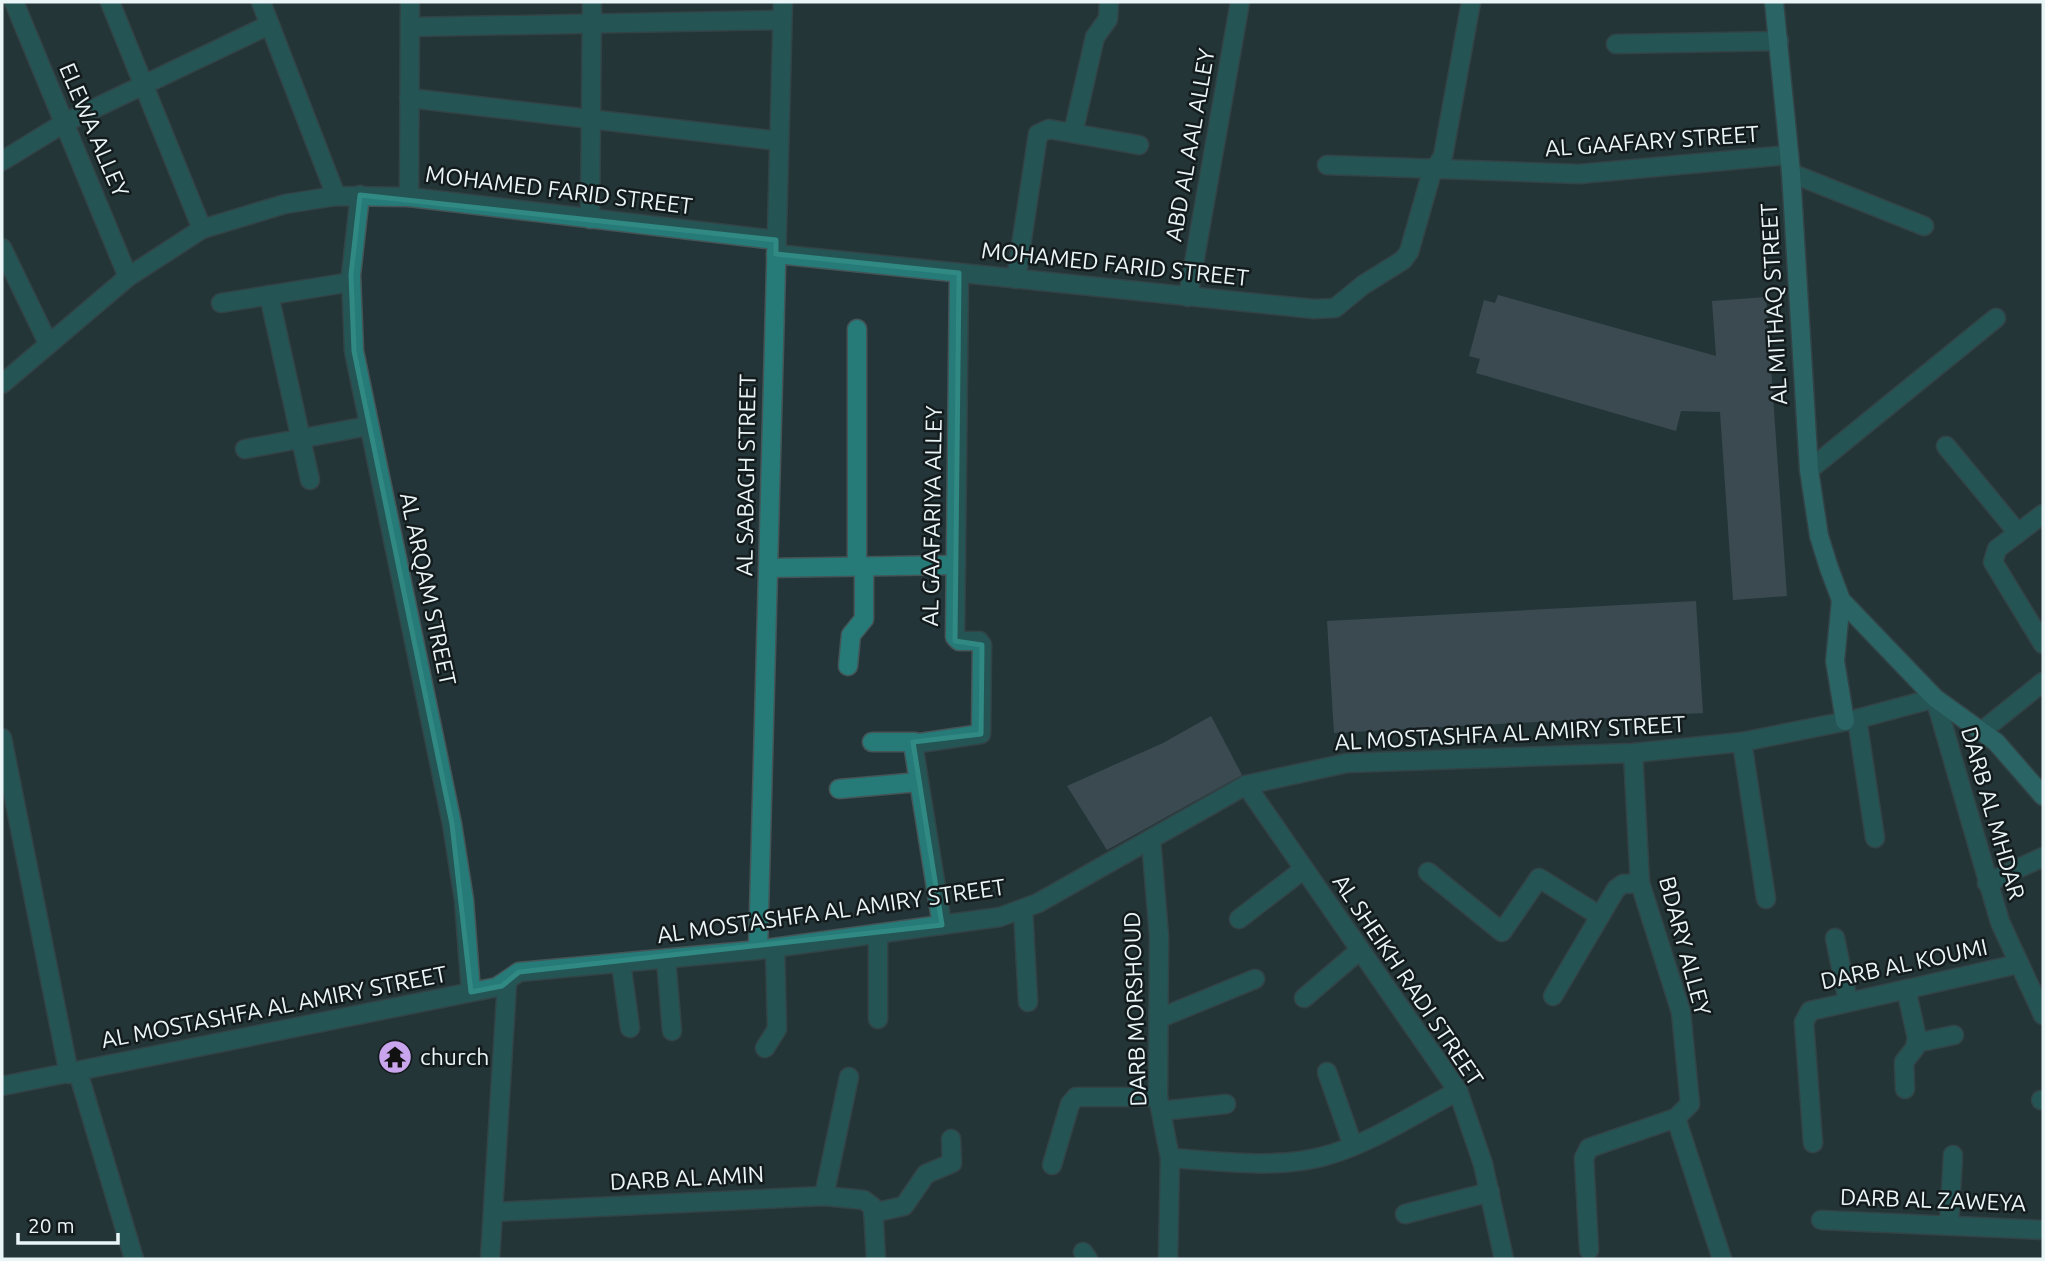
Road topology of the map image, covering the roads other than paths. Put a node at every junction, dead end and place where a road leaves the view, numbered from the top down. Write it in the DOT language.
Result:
graph roads {
  1 [pos="14,2"];
  2 [pos="110,2"];
  3 [pos="410,2"];
  4 [pos="592,2"];
  5 [pos="1109,2"];
  6 [pos="1240,2"];
  7 [pos="1471,2"];
  8 [pos="1774,2"];
  9 [pos="265,4"];
  10 [pos="783,11"];
  11 [pos="592,24"];
  12 [pos="270,25"];
  13 [pos="410,27"];
  14 [pos="1779,41"];
  15 [pos="1616,44"];
  16 [pos="144,85"];
  17 [pos="409,98"];
  18 [pos="591,120"];
  19 [pos="64,123"];
  20 [pos="1073,133"];
  21 [pos="779,141"];
  22 [pos="1139,145"];
  23 [pos="2,161"];
  24 [pos="1790,164"];
  25 [pos="1327,165"];
  26 [pos="1433,170"];
  27 [pos="360,195"];
  28 [pos="336,196"];
  29 [pos="409,197"];
  30 [pos="590,219"];
  31 [pos="1924,226"];
  32 [pos="202,229"];
  33 [pos="776,247"];
  34 [pos="2,248"];
  35 [pos="959,273"];
  36 [pos="128,277"];
  37 [pos="1016,279"];
  38 [pos="351,282"];
  39 [pos="269,295"];
  40 [pos="1188,297"];
  41 [pos="221,303"];
  42 [pos="1996,318"];
  43 [pos="858,329"];
  44 [pos="48,343"];
  45 [pos="2,384"];
  46 [pos="368,426"];
  47 [pos="300,439"];
  48 [pos="1946,446"];
  49 [pos="245,449"];
  50 [pos="1809,470"];
  51 [pos="310,480"];
  52 [pos="2043,514"];
  53 [pos="2018,534"];
  54 [pos="956,565"];
  55 [pos="860,566"];
  56 [pos="768,568"];
  57 [pos="1841,600"];
  58 [pos="2043,644"];
  59 [pos="848,666"];
  60 [pos="2043,682"];
  61 [pos="1935,698"];
  62 [pos="1851,720"];
  63 [pos="1982,731"];
  64 [pos="2,738"];
  65 [pos="872,742"];
  66 [pos="915,742"];
  67 [pos="1742,742"];
  68 [pos="1633,753"];
  69 [pos="919,782"];
  70 [pos="1246,785"];
  71 [pos="839,789"];
  72 [pos="2043,796"];
  73 [pos="1875,838"];
  74 [pos="1151,840"];
  75 [pos="2043,857"];
  76 [pos="1304,869"];
  77 [pos="1428,872"];
  78 [pos="1640,883"];
  79 [pos="1987,883"];
  80 [pos="1766,899"];
  81 [pos="1023,909"];
  82 [pos="1600,916"];
  83 [pos="1239,919"];
  84 [pos="942,925"];
  85 [pos="878,934"];
  86 [pos="1835,939"];
  87 [pos="767,949"];
  88 [pos="1360,950"];
  89 [pos="666,959"];
  90 [pos="621,963"];
  91 [pos="2018,964"];
  92 [pos="1255,979"];
  93 [pos="507,983"];
  94 [pos="1906,989"];
  95 [pos="471,992"];
  96 [pos="1553,996"];
  97 [pos="1304,998"];
  98 [pos="1028,1002"];
  99 [pos="1848,1002"];
  100 [pos="2043,1016"];
  101 [pos="1160,1018"];
  102 [pos="878,1019"];
  103 [pos="630,1028"];
  104 [pos="672,1031"];
  105 [pos="1954,1035"];
  106 [pos="1916,1043"];
  107 [pos="765,1048"];
  108 [pos="1327,1072"];
  109 [pos="74,1073"];
  110 [pos="849,1077"];
  111 [pos="2,1086"];
  112 [pos="1905,1089"];
  113 [pos="1458,1091"];
  114 [pos="1160,1104"];
  115 [pos="1226,1104"];
  116 [pos="1676,1118"];
  117 [pos="951,1139"];
  118 [pos="1813,1143"];
  119 [pos="1353,1146"];
  120 [pos="1953,1154"];
  121 [pos="1170,1158"];
  122 [pos="1052,1165"];
  123 [pos="1490,1192"];
  124 [pos="824,1196"];
  125 [pos="494,1212"];
  126 [pos="873,1213"];
  127 [pos="1405,1214"];
  128 [pos="1821,1220"];
  129 [pos="1949,1224"];
  130 [pos="2043,1230"];
  131 [pos="1590,1250"];
  132 [pos="134,1259"];
  133 [pos="490,1259"];
  134 [pos="876,1259"];
  135 [pos="1168,1259"];
  136 [pos="1504,1259"];
  137 [pos="1721,1259"];
  1 -- 19 [label="street, ELEWA ALLEY"];
  2 -- 16 [label="street"];
  3 -- 13 [label="street"];
  4 -- 11 [label="street"];
  5 -- 20 [label="street"];
  6 -- 40 [label="street, ABD AL AAL ALLEY"];
  7 -- 26 [label="street, MOHAMED FARID STREET"];
  8 -- 14 [label="main road, AL MITHAQ STREET"];
  9 -- 12 [label="street"];
  10 -- 11 [label="street"];
  10 -- 21 [label="street, AL SABAGH STREET"];
  11 -- 13 [label="street"];
  11 -- 18 [label="street"];
  12 -- 16 [label="street"];
  12 -- 28 [label="street"];
  13 -- 17 [label="street"];
  14 -- 15 [label="street"];
  14 -- 24 [label="main road, AL MITHAQ STREET"];
  16 -- 19 [label="street"];
  16 -- 32 [label="street"];
  17 -- 18 [label="street"];
  17 -- 29 [label="street"];
  18 -- 21 [label="street"];
  18 -- 30 [label="street"];
  19 -- 23 [label="street"];
  19 -- 36 [label="street, ELEWA ALLEY"];
  20 -- 22 [label="street"];
  20 -- 37 [label="street"];
  21 -- 33 [label="street, AL SABAGH STREET"];
  24 -- 26 [label="street, AL GAAFARY STREET"];
  24 -- 31 [label="street"];
  24 -- 50 [label="main road, AL MITHAQ STREET"];
  25 -- 26 [label="street, AL GAAFARY STREET"];
  26 -- 40 [label="street, MOHAMED FARID STREET"];
  27 -- 28 [label="street, MOHAMED FARID STREET"];
  27 -- 29 [label="street, MOHAMED FARID STREET"];
  27 -- 38 [label="street, AL ARQAM STREET"];
  28 -- 32 [label="street, MOHAMED FARID STREET"];
  29 -- 30 [label="street, MOHAMED FARID STREET"];
  30 -- 33 [label="street, MOHAMED FARID STREET"];
  32 -- 36 [label="street, MOHAMED FARID STREET"];
  33 -- 35 [label="street, MOHAMED FARID STREET"];
  33 -- 56 [label="street, AL SABAGH STREET"];
  34 -- 44 [label="street"];
  35 -- 37 [label="street, MOHAMED FARID STREET"];
  35 -- 54 [label="street, AL GAAFARIYA ALLEY"];
  36 -- 44 [label="street, MOHAMED FARID STREET"];
  37 -- 40 [label="street, MOHAMED FARID STREET"];
  38 -- 39 [label="street"];
  38 -- 46 [label="street, AL ARQAM STREET"];
  39 -- 41 [label="street"];
  39 -- 47 [label="street"];
  42 -- 50 [label="street"];
  43 -- 55 [label="street"];
  44 -- 45 [label="street, MOHAMED FARID STREET"];
  46 -- 47 [label="street"];
  46 -- 95 [label="street, AL ARQAM STREET"];
  47 -- 49 [label="street"];
  47 -- 51 [label="street"];
  48 -- 53 [label="street"];
  50 -- 57 [label="main road, AL MITHAQ STREET"];
  52 -- 53 [label="street"];
  53 -- 58 [label="street"];
  54 -- 55 [label="street"];
  54 -- 66 [label="street, AL GAAFARIYA ALLEY"];
  55 -- 56 [label="street"];
  55 -- 59 [label="street"];
  56 -- 87 [label="street, AL SABAGH STREET"];
  57 -- 61 [label="main road, AL MITHAQ STREET"];
  57 -- 62 [label="main road, AL MITHAQ STREET"];
  60 -- 63 [label="street"];
  61 -- 62 [label="street, AL MOSTASHFA AL AMIRY STREET"];
  61 -- 63 [label="main road, AL MITHAQ STREET"];
  61 -- 79 [label="street, DARB AL MHDAR"];
  62 -- 67 [label="street, AL MOSTASHFA AL AMIRY STREET"];
  62 -- 73 [label="street"];
  63 -- 72 [label="main road, AL MITHAQ STREET"];
  64 -- 109 [label="street"];
  65 -- 66 [label="street"];
  66 -- 69 [label="street"];
  67 -- 68 [label="street, AL MOSTASHFA AL AMIRY STREET"];
  67 -- 80 [label="street"];
  68 -- 70 [label="street, AL MOSTASHFA AL AMIRY STREET"];
  68 -- 78 [label="street, BDARY ALLEY"];
  69 -- 71 [label="street"];
  69 -- 84 [label="street"];
  70 -- 74 [label="street, AL MOSTASHFA AL AMIRY STREET"];
  70 -- 76 [label="street, AL SHEIKH RADI STREET"];
  74 -- 81 [label="street, AL MOSTASHFA AL AMIRY STREET"];
  74 -- 101 [label="street, DARB MORSHOUD"];
  75 -- 79 [label="street"];
  76 -- 83 [label="street"];
  76 -- 88 [label="street, AL SHEIKH RADI STREET"];
  77 -- 82 [label="street"];
  78 -- 82 [label="street"];
  78 -- 116 [label="street, BDARY ALLEY"];
  79 -- 91 [label="street, DARB AL MHDAR"];
  81 -- 84 [label="street, AL MOSTASHFA AL AMIRY STREET"];
  81 -- 98 [label="street"];
  82 -- 96 [label="street"];
  84 -- 85 [label="street, AL MOSTASHFA AL AMIRY STREET"];
  85 -- 87 [label="street, AL MOSTASHFA AL AMIRY STREET"];
  85 -- 102 [label="street"];
  86 -- 99 [label="street"];
  87 -- 89 [label="street, AL MOSTASHFA AL AMIRY STREET"];
  87 -- 107 [label="street, AL SABAGH STREET"];
  88 -- 97 [label="street"];
  88 -- 113 [label="street, AL SHEIKH RADI STREET"];
  89 -- 90 [label="street, AL MOSTASHFA AL AMIRY STREET"];
  89 -- 104 [label="street"];
  90 -- 93 [label="street, AL MOSTASHFA AL AMIRY STREET"];
  90 -- 103 [label="street"];
  91 -- 94 [label="street, DARB AL KOUMI"];
  91 -- 100 [label="street, DARB AL MHDAR"];
  92 -- 101 [label="street"];
  93 -- 95 [label="street, AL MOSTASHFA AL AMIRY STREET"];
  93 -- 125 [label="street"];
  94 -- 99 [label="street, DARB AL KOUMI"];
  94 -- 106 [label="street"];
  95 -- 109 [label="street, AL MOSTASHFA AL AMIRY STREET"];
  99 -- 118 [label="street, DARB AL KOUMI"];
  101 -- 114 [label="street, DARB MORSHOUD"];
  105 -- 106 [label="street"];
  106 -- 112 [label="street"];
  108 -- 119 [label="street"];
  109 -- 111 [label="street, AL MOSTASHFA AL AMIRY STREET"];
  109 -- 132 [label="street"];
  110 -- 124 [label="street"];
  113 -- 119 [label="street"];
  113 -- 123 [label="street, AL SHEIKH RADI STREET"];
  114 -- 115 [label="street"];
  114 -- 121 [label="street, DARB MORSHOUD"];
  114 -- 122 [label="street"];
  116 -- 131 [label="street"];
  116 -- 137 [label="street"];
  117 -- 126 [label="street"];
  119 -- 121 [label="street"];
  120 -- 129 [label="street"];
  121 -- 135 [label="street, DARB MORSHOUD"];
  123 -- 127 [label="street"];
  123 -- 136 [label="street, AL SHEIKH RADI STREET"];
  124 -- 125 [label="street, DARB AL AMIN"];
  124 -- 126 [label="street, DARB AL AMIN"];
  125 -- 133 [label="street"];
  126 -- 134 [label="street"];
  128 -- 129 [label="street, DARB AL ZAWEYA"];
  129 -- 130 [label="street, DARB AL ZAWEYA"];
}
